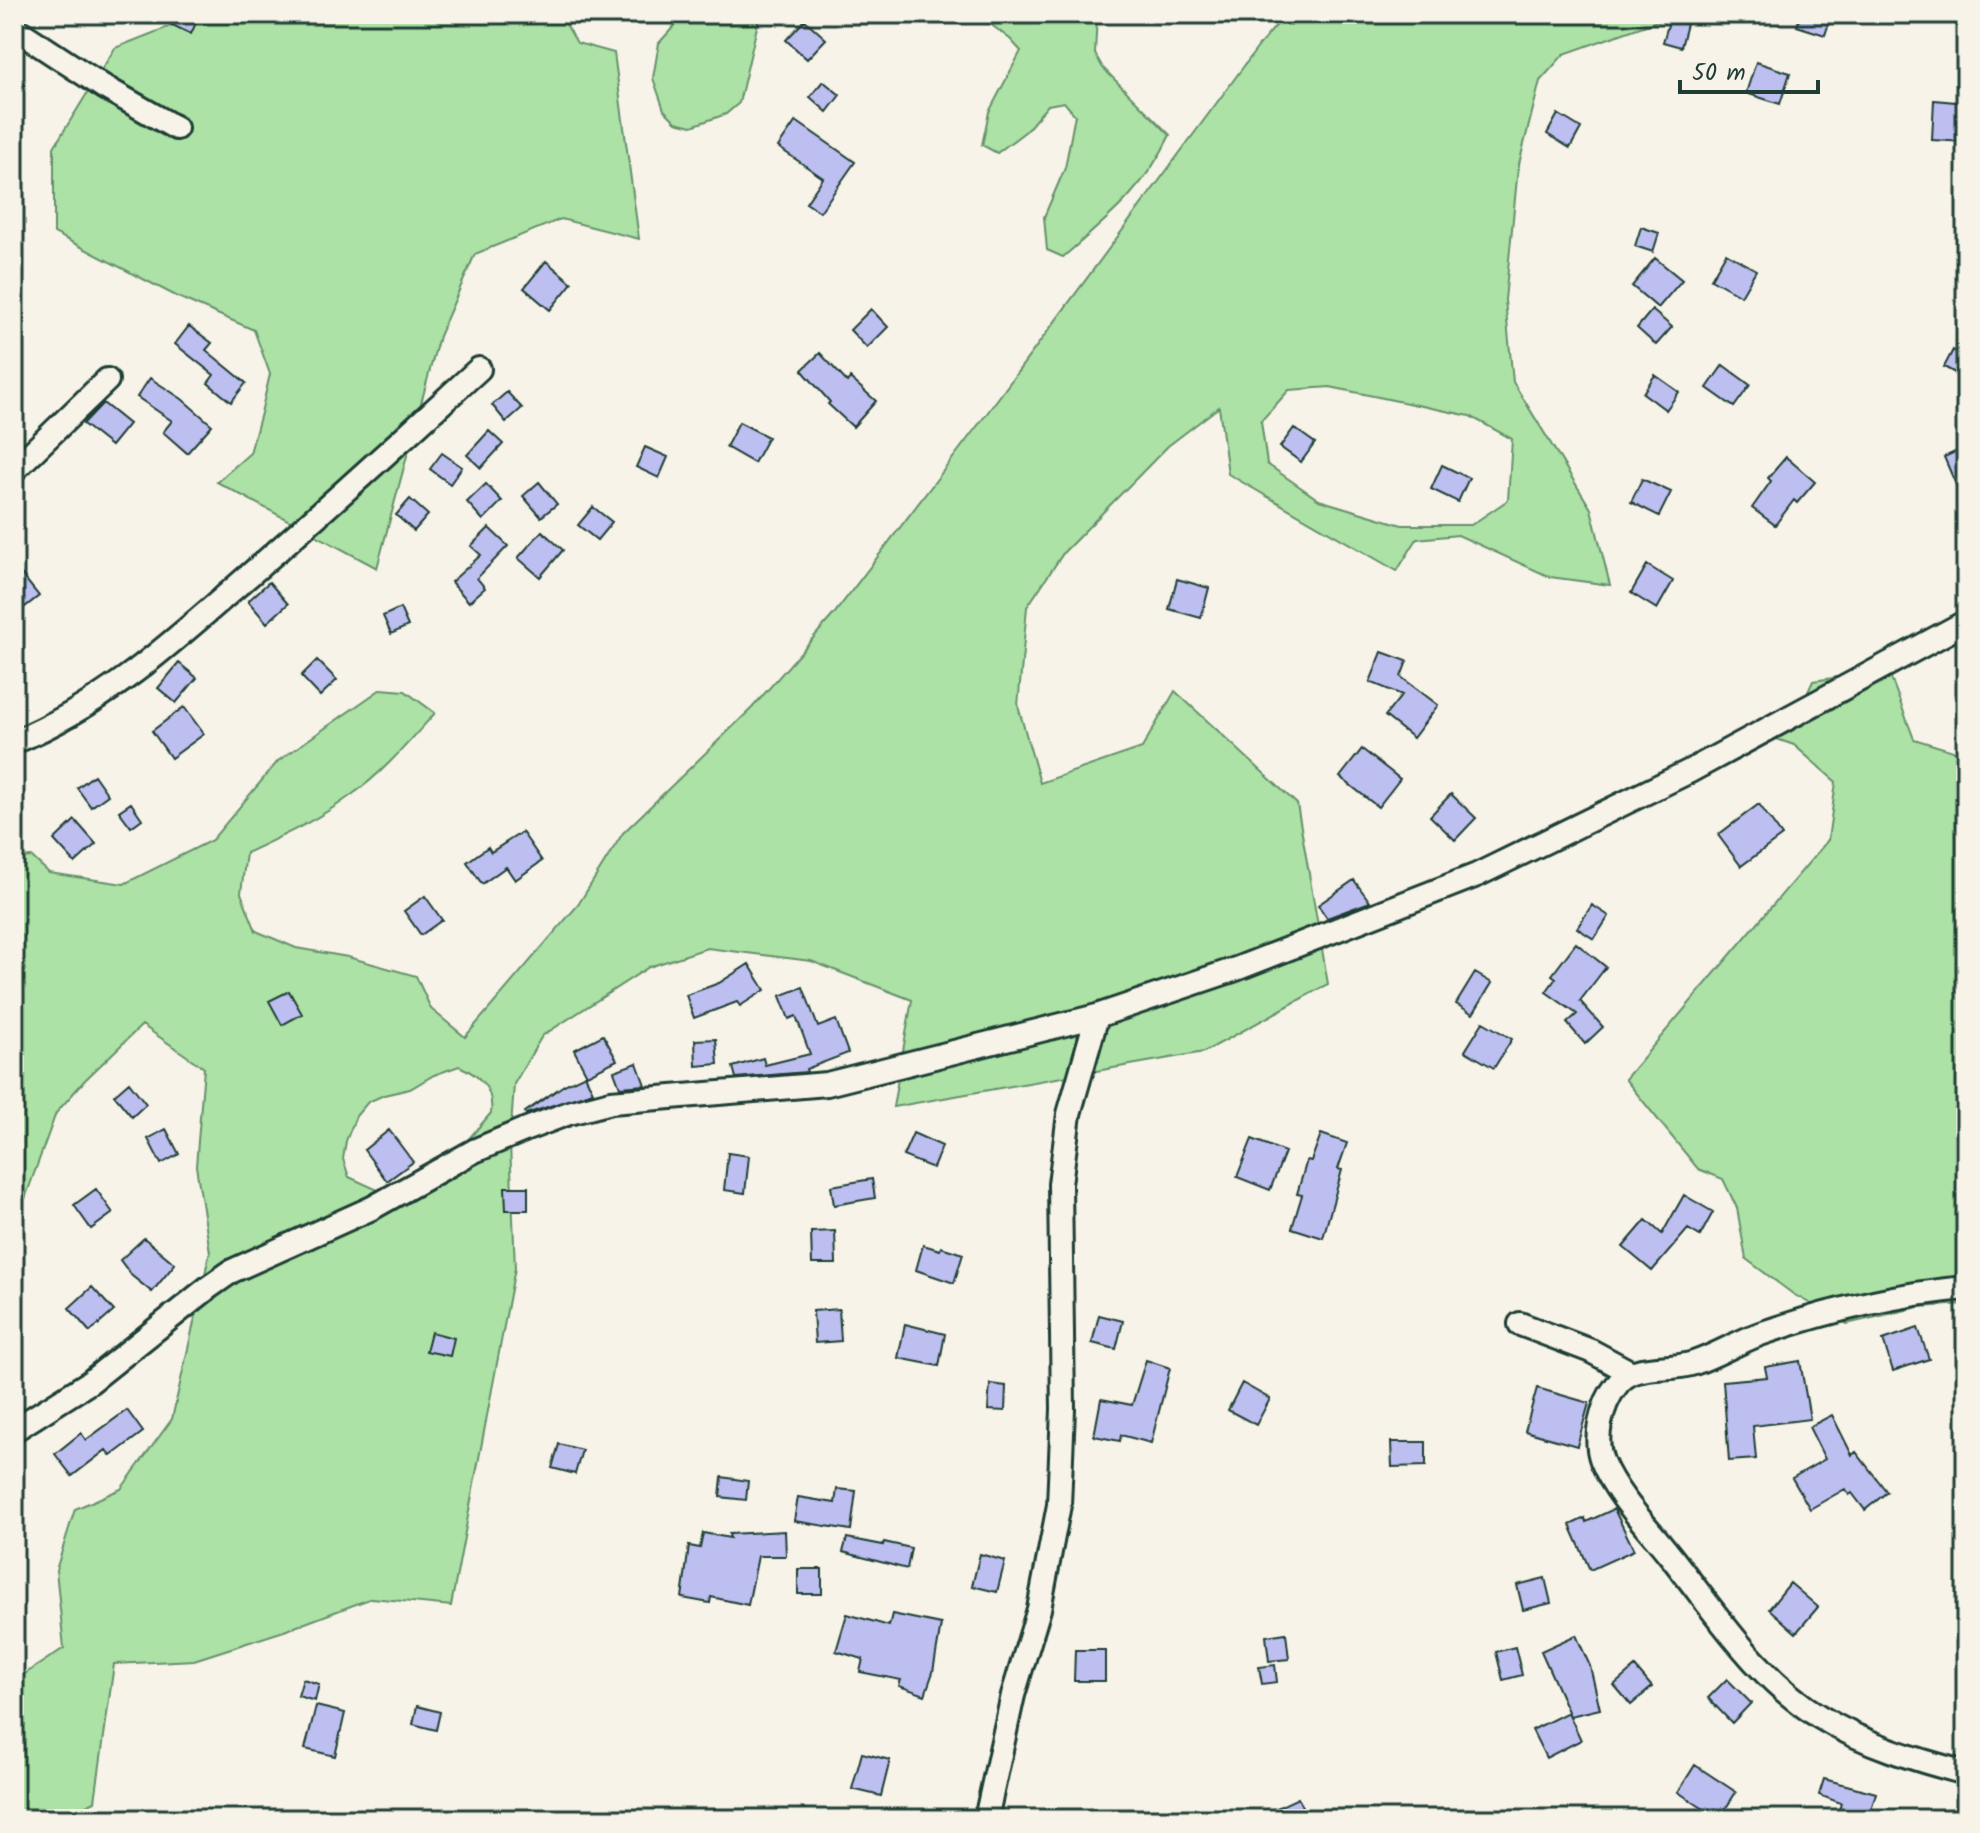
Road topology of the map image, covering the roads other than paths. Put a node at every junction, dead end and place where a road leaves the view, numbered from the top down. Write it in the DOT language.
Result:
graph roads {
  1 [pos="14,28"];
  2 [pos="176,128"];
  3 [pos="479,369"];
  4 [pos="107,380"];
  5 [pos="14,470"];
  6 [pos="1966,622"];
  7 [pos="14,742"];
  8 [pos="1097,1016"];
  9 [pos="1966,1288"];
  10 [pos="1520,1324"];
  11 [pos="1630,1372"];
  12 [pos="14,1430"];
  13 [pos="1966,1773"];
  14 [pos="986,1819"];
  1 -- 2 [label="street"];
  3 -- 7 [label="street"];
  4 -- 5 [label="street"];
  6 -- 8 [label="street"];
  8 -- 12 [label="street"];
  8 -- 14 [label="street"];
  9 -- 11 [label="street"];
  10 -- 11 [label="street"];
  11 -- 13 [label="street"];
}
